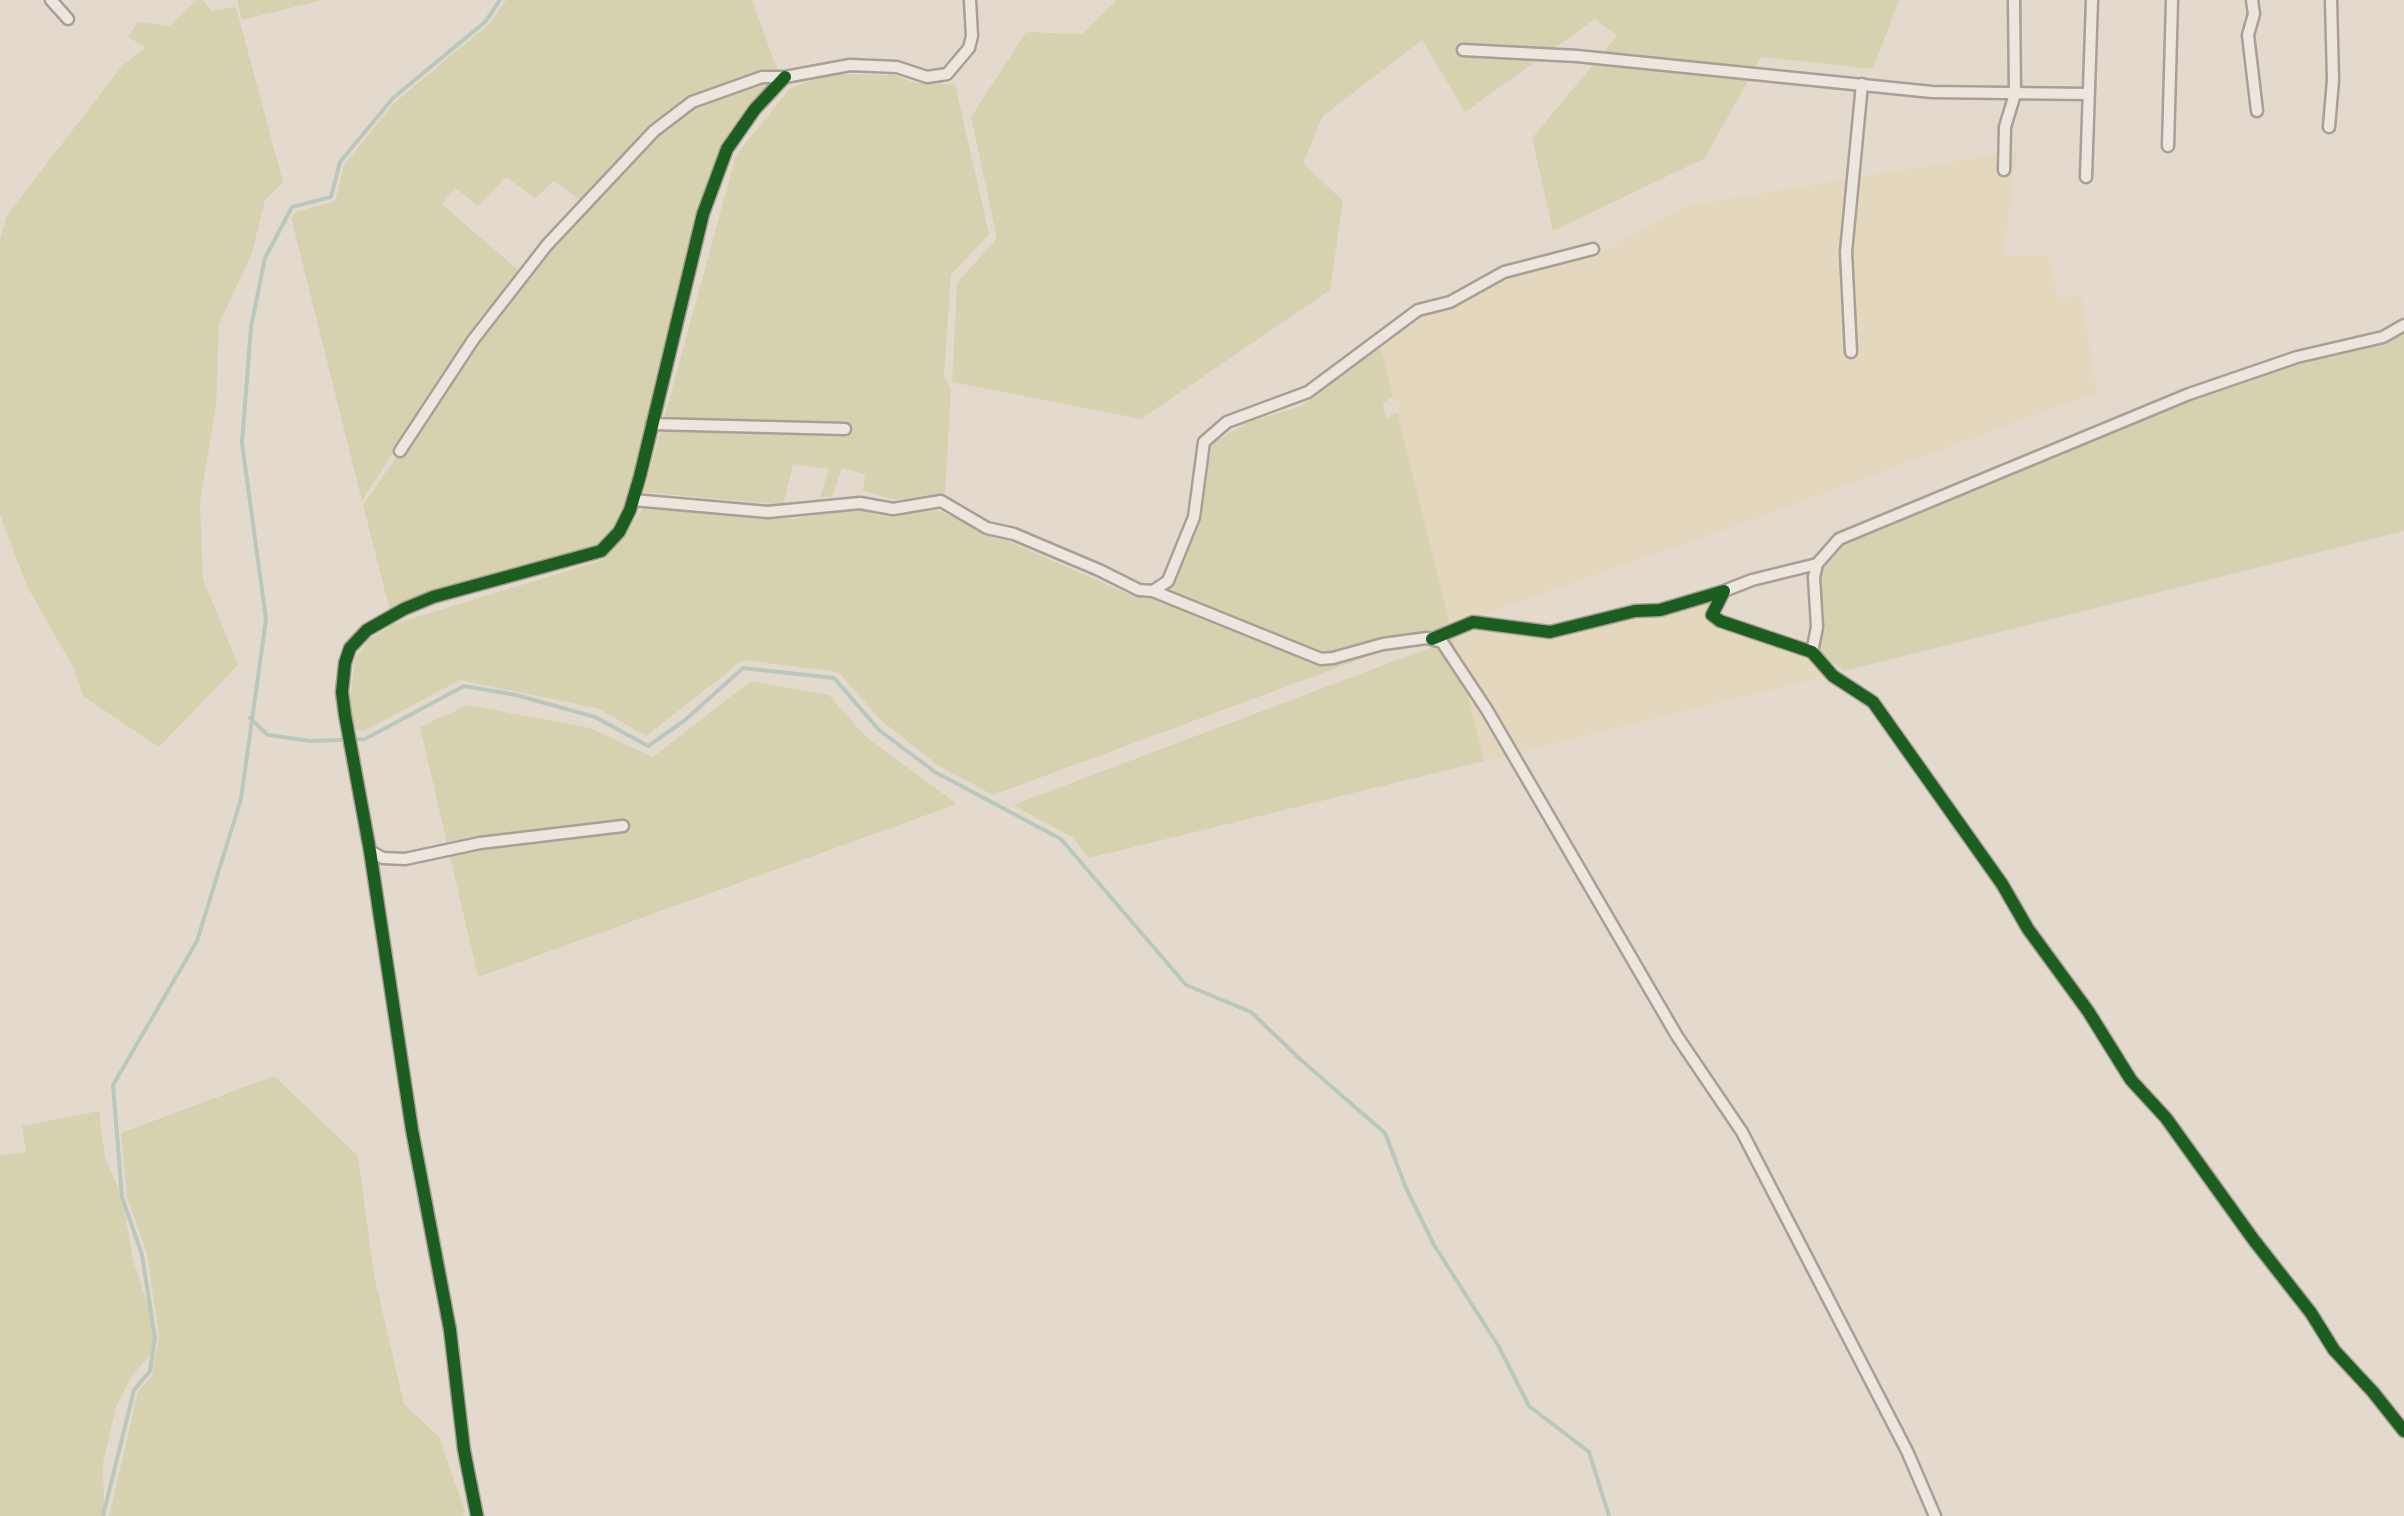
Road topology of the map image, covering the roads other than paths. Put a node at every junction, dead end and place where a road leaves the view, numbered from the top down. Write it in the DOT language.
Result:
graph roads {
  1 [pos="51,0"];
  2 [pos="970,0"];
  3 [pos="2014,0"];
  4 [pos="2092,0"];
  5 [pos="2172,0"];
  6 [pos="2252,0"];
  7 [pos="2331,0"];
  8 [pos="68,19"];
  9 [pos="1463,50"];
  10 [pos="785,77"];
  11 [pos="1862,84"];
  12 [pos="2015,94"];
  13 [pos="2088,94"];
  14 [pos="2256,111"];
  15 [pos="2329,127"];
  16 [pos="2168,146"];
  17 [pos="2004,170"];
  18 [pos="2086,177"];
  19 [pos="1592,250"];
  20 [pos="2404,325"];
  21 [pos="1851,352"];
  22 [pos="652,424"];
  23 [pos="845,429"];
  24 [pos="400,451"];
  25 [pos="633,500"];
  26 [pos="1817,564"];
  27 [pos="1153,591"];
  28 [pos="1724,591"];
  29 [pos="1432,639"];
  30 [pos="1812,652"];
  31 [pos="623,826"];
  32 [pos="370,851"];
  33 [pos="2404,1432"];
  34 [pos="477,1516"];
  35 [pos="1936,1516"];
  1 -- 8 [label="street"];
  2 -- 10 [label="street"];
  3 -- 12 [label="street"];
  4 -- 13 [label="street"];
  5 -- 16 [label="street"];
  6 -- 14 [label="street"];
  7 -- 15 [label="street"];
  9 -- 11 [label="street"];
  10 -- 22 [label="street"];
  10 -- 24 [label="street"];
  11 -- 12 [label="street"];
  11 -- 21 [label="street"];
  12 -- 13 [label="street"];
  12 -- 17 [label="street"];
  13 -- 18 [label="street"];
  19 -- 27 [label="street"];
  20 -- 26 [label="street"];
  22 -- 23 [label="street"];
  22 -- 25 [label="street"];
  25 -- 27 [label="street"];
  25 -- 32 [label="street"];
  26 -- 28 [label="street"];
  26 -- 30 [label="street"];
  27 -- 29 [label="street"];
  28 -- 29 [label="street"];
  28 -- 30 [label="street"];
  29 -- 35 [label="street"];
  30 -- 33 [label="street"];
  31 -- 32 [label="street"];
  32 -- 34 [label="street"];
}
